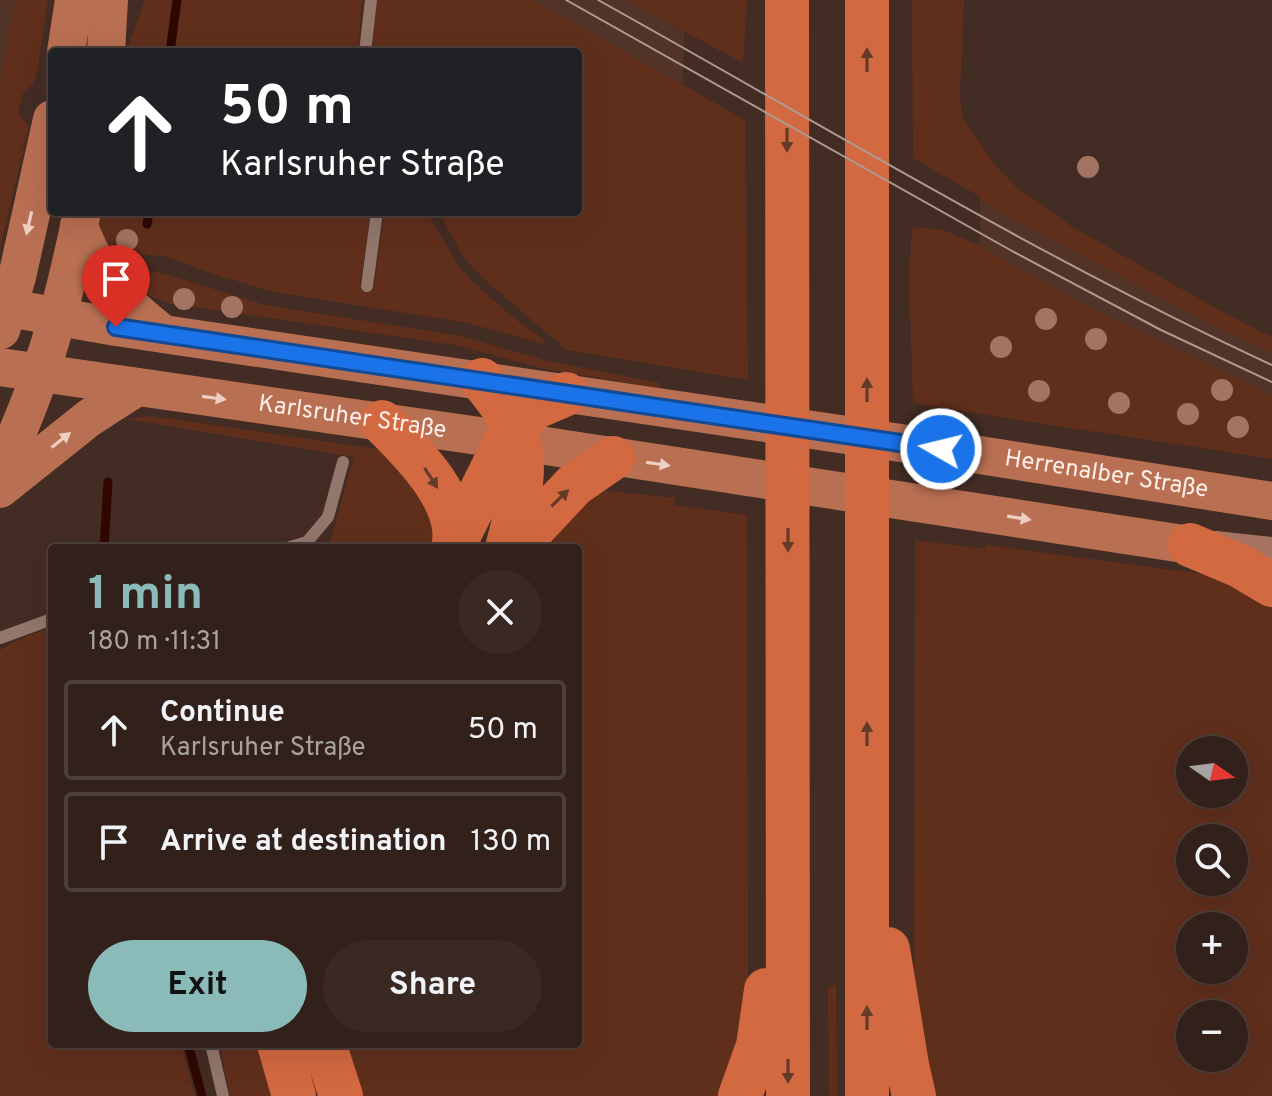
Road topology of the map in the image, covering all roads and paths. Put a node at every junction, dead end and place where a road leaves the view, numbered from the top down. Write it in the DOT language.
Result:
graph roads {
  1 [pos="74,0"];
  2 [pos="109,0"];
  3 [pos="371,0"];
  4 [pos="787,0"];
  5 [pos="867,0"];
  6 [pos="67,48"];
  7 [pos="106,48"];
  8 [pos="365,48"];
  9 [pos="48,135"];
  10 [pos="376,216"];
  11 [pos="80,219"];
  12 [pos="367,286"];
  13 [pos="3,316"];
  14 [pos="58,317"];
  15 [pos="165,334"];
  16 [pos="0,367"];
  17 [pos="41,373"];
  18 [pos="482,380"];
  19 [pos="137,387"];
  20 [pos="566,394"];
  21 [pos="382,422"];
  22 [pos="513,436"];
  23 [pos="613,458"];
  24 [pos="343,462"];
  25 [pos="0,470"];
  26 [pos="0,489"];
  27 [pos="1272,501"];
  28 [pos="309,544"];
  29 [pos="454,544"];
  30 [pos="455,544"];
  31 [pos="508,544"];
  32 [pos="519,544"];
  33 [pos="1190,545"];
  34 [pos="1272,554"];
  35 [pos="1272,585"];
  36 [pos="48,620"];
  37 [pos="0,638"];
  38 [pos="867,812"];
  39 [pos="788,825"];
  40 [pos="212,1048"];
  41 [pos="280,1048"];
  42 [pos="325,1048"];
  43 [pos="223,1096"];
  44 [pos="294,1096"];
  45 [pos="341,1096"];
  46 [pos="740,1096"];
  47 [pos="788,1096"];
  48 [pos="867,1096"];
  49 [pos="914,1096"];
  1 -- 6 [label="main road"];
  2 -- 7 [label="main road"];
  3 -- 8 [label="lane"];
  4 -- 39 [label="highway, one-way"];
  38 -- 5 [label="highway, one-way"];
  9 -- 13 [label="main road, one-way"];
  10 -- 12 [label="lane"];
  11 -- 14 [label="main road"];
  11 -- 15 [label="main road"];
  13 -- 14 [label="main road"];
  14 -- 15 [label="main road"];
  14 -- 17 [label="main road"];
  15 -- 18 [label="main road"];
  16 -- 17 [label="main road, Karlsruher Straße"];
  17 -- 19 [label="main road, Karlsruher Straße"];
  17 -- 25 [label="main road"];
  18 -- 20 [label="main road"];
  18 -- 22 [label="highway"];
  19 -- 21 [label="main road, Karlsruher Straße, one-way"];
  26 -- 19 [label="main road, one-way"];
  20 -- 22 [label="highway"];
  20 -- 27 [label="main road, Herrenalber Straße"];
  21 -- 22 [label="main road, Karlsruher Straße"];
  21 -- 29 [label="highway, one-way"];
  22 -- 23 [label="main road, Karlsruher Straße"];
  22 -- 30 [label="highway"];
  22 -- 31 [label="highway"];
  32 -- 23 [label="highway, one-way"];
  23 -- 33 [label="main road, Karlsruher Straße, one-way"];
  24 -- 28 [label="lane"];
  33 -- 34 [label="main road"];
  33 -- 35 [label="highway"];
  36 -- 37 [label="lane"];
  48 -- 38 [label="highway, one-way"];
  38 -- 49 [label="highway"];
  39 -- 46 [label="highway"];
  39 -- 47 [label="highway, one-way"];
  40 -- 43 [label="lane"];
  41 -- 44 [label="highway"];
  42 -- 45 [label="highway"];
}
